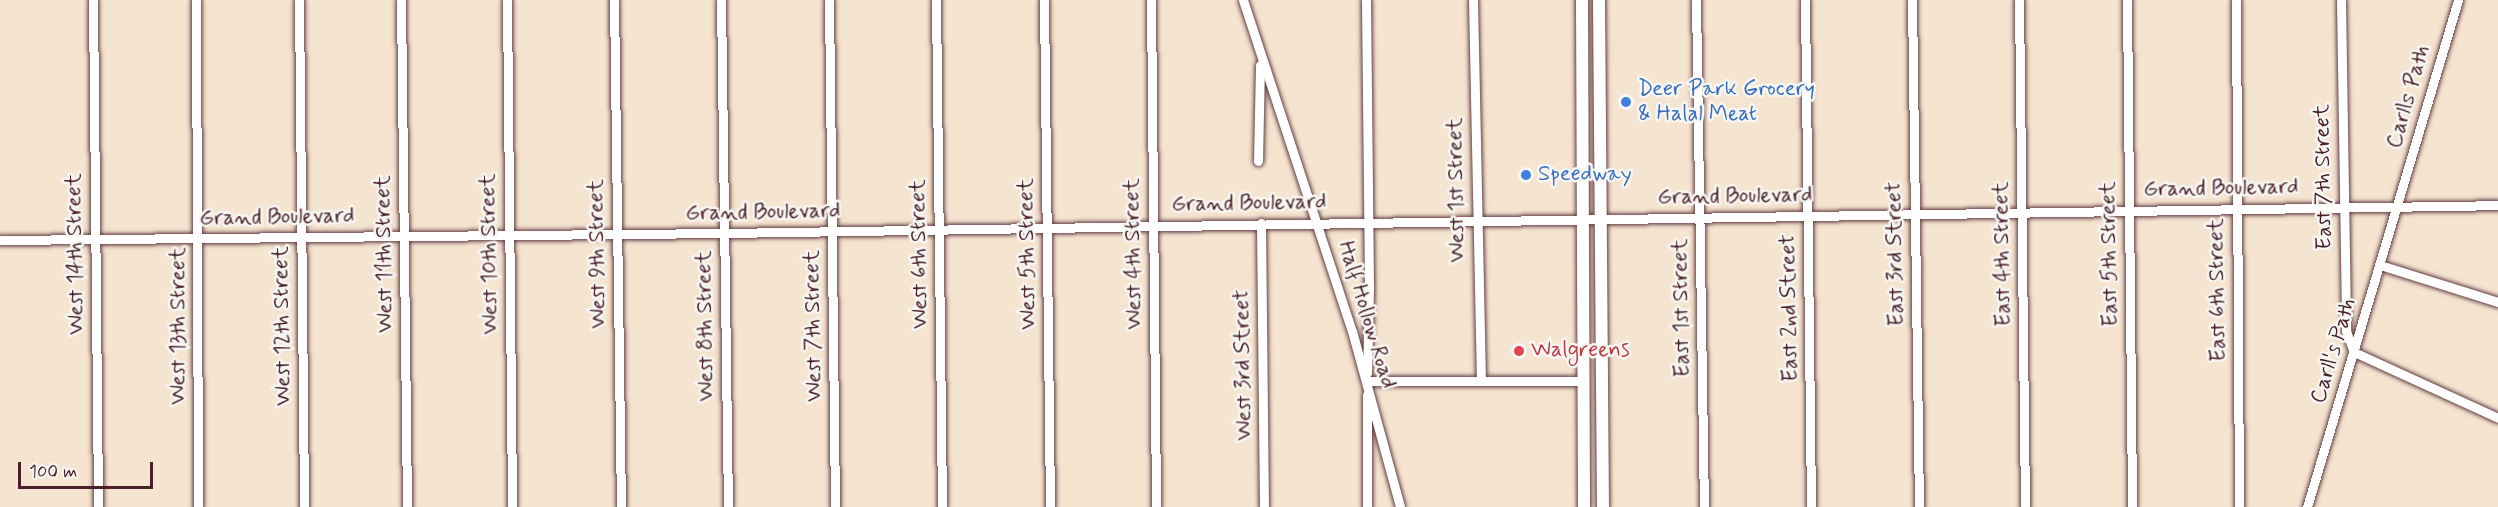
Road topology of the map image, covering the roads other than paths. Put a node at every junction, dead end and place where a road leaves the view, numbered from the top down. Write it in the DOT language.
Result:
graph roads {
  1 [pos="93,0"];
  2 [pos="196,0"];
  3 [pos="299,0"];
  4 [pos="401,0"];
  5 [pos="507,0"];
  6 [pos="614,0"];
  7 [pos="721,0"];
  8 [pos="829,0"];
  9 [pos="936,0"];
  10 [pos="1044,0"];
  11 [pos="1151,0"];
  12 [pos="1243,0"];
  13 [pos="1366,0"];
  14 [pos="1473,0"];
  15 [pos="1582,0"];
  16 [pos="1599,0"];
  17 [pos="1696,0"];
  18 [pos="1805,0"];
  19 [pos="1912,0"];
  20 [pos="2019,0"];
  21 [pos="2127,0"];
  22 [pos="2236,0"];
  23 [pos="2341,0"];
  24 [pos="2458,0"];
  25 [pos="1261,56"];
  26 [pos="1258,161"];
  27 [pos="2498,205"];
  28 [pos="2344,206"];
  29 [pos="2397,206"];
  30 [pos="2236,209"];
  31 [pos="2129,210"];
  32 [pos="2022,212"];
  33 [pos="1914,214"];
  34 [pos="1808,215"];
  35 [pos="1701,216"];
  36 [pos="1582,218"];
  37 [pos="1599,218"];
  38 [pos="1476,219"];
  39 [pos="1368,221"];
  40 [pos="1316,222"];
  41 [pos="1261,223"];
  42 [pos="1153,226"];
  43 [pos="1047,228"];
  44 [pos="939,230"];
  45 [pos="832,231"];
  46 [pos="725,233"];
  47 [pos="510,234"];
  48 [pos="617,234"];
  49 [pos="405,235"];
  50 [pos="301,237"];
  51 [pos="96,238"];
  52 [pos="198,238"];
  53 [pos="0,240"];
  54 [pos="2380,265"];
  55 [pos="2498,302"];
  56 [pos="2354,352"];
  57 [pos="1481,380"];
  58 [pos="1367,381"];
  59 [pos="1584,381"];
  60 [pos="2498,418"];
  61 [pos="98,507"];
  62 [pos="198,507"];
  63 [pos="304,507"];
  64 [pos="408,507"];
  65 [pos="512,507"];
  66 [pos="621,507"];
  67 [pos="728,507"];
  68 [pos="836,507"];
  69 [pos="942,507"];
  70 [pos="1050,507"];
  71 [pos="1156,507"];
  72 [pos="1264,507"];
  73 [pos="1367,507"];
  74 [pos="1400,507"];
  75 [pos="1584,507"];
  76 [pos="1603,507"];
  77 [pos="1704,507"];
  78 [pos="1811,507"];
  79 [pos="1919,507"];
  80 [pos="2025,507"];
  81 [pos="2132,507"];
  82 [pos="2239,507"];
  83 [pos="2307,507"];
  1 -- 51 [label="street, West 14th Street"];
  2 -- 52 [label="street, West 13th Street"];
  3 -- 50 [label="street, West 12th Street"];
  4 -- 49 [label="street, West 11th Street"];
  5 -- 47 [label="street, West 10th Street"];
  6 -- 48 [label="street, West 9th Street"];
  7 -- 46 [label="street, West 8th Street"];
  8 -- 45 [label="street, West 7th Street"];
  9 -- 44 [label="street, West 6th Street"];
  10 -- 43 [label="street, West 5th Street"];
  11 -- 42 [label="street, West 4th Street"];
  12 -- 25 [label="street, Half Hollow Road"];
  13 -- 39 [label="street"];
  14 -- 38 [label="street, West 1st Street"];
  15 -- 36 [label="main road"];
  16 -- 37 [label="main road"];
  17 -- 35 [label="street, East 1st Street"];
  18 -- 34 [label="street, East 2nd Street"];
  19 -- 33 [label="street, East 3rd Street"];
  20 -- 32 [label="street, East 4th Street"];
  21 -- 31 [label="street, East 5th Street"];
  22 -- 30 [label="street, East 6th Street"];
  23 -- 28 [label="street, East 7th Street"];
  24 -- 29 [label="street, Carlls Path"];
  25 -- 26 [label="street"];
  25 -- 40 [label="street, Half Hollow Road"];
  27 -- 29 [label="street, Grand Boulevard"];
  28 -- 29 [label="street, Grand Boulevard"];
  28 -- 30 [label="street, Grand Boulevard"];
  28 -- 56 [label="street, East 7th Street"];
  29 -- 54 [label="street, Carll's Path"];
  30 -- 31 [label="street, Grand Boulevard"];
  30 -- 82 [label="street, East 6th Street"];
  31 -- 32 [label="street, Grand Boulevard"];
  31 -- 81 [label="street, East 5th Street"];
  32 -- 33 [label="street, Grand Boulevard"];
  32 -- 80 [label="street, East 4th Street"];
  33 -- 34 [label="street, Grand Boulevard"];
  33 -- 79 [label="street, East 3rd Street"];
  34 -- 35 [label="street, Grand Boulevard"];
  34 -- 78 [label="street, East 2nd Street"];
  35 -- 37 [label="street, Grand Boulevard"];
  35 -- 77 [label="street, East 1st Street"];
  36 -- 37 [label="street, Grand Boulevard"];
  36 -- 38 [label="street, Grand Boulevard"];
  36 -- 59 [label="main road"];
  37 -- 76 [label="main road"];
  38 -- 39 [label="street, Grand Boulevard"];
  38 -- 57 [label="street, West 1st Street"];
  39 -- 40 [label="street, Grand Boulevard"];
  39 -- 58 [label="street"];
  40 -- 41 [label="street, Grand Boulevard"];
  40 -- 58 [label="street, Half Hollow Road"];
  41 -- 42 [label="street, Grand Boulevard"];
  41 -- 72 [label="street, West 3rd Street"];
  42 -- 43 [label="street, Grand Boulevard"];
  42 -- 71 [label="street, West 4th Street"];
  43 -- 44 [label="street, Grand Boulevard"];
  43 -- 70 [label="street, West 5th Street"];
  44 -- 45 [label="street, Grand Boulevard"];
  44 -- 69 [label="street, West 6th Street"];
  45 -- 46 [label="street, Grand Boulevard"];
  45 -- 68 [label="street, West 7th Street"];
  46 -- 48 [label="street, Grand Boulevard"];
  46 -- 67 [label="street, West 8th Street"];
  47 -- 48 [label="street, Grand Boulevard"];
  47 -- 49 [label="street, Grand Boulevard"];
  47 -- 65 [label="street, West 10th Street"];
  48 -- 66 [label="street, West 9th Street"];
  49 -- 50 [label="street, Grand Boulevard"];
  49 -- 64 [label="street, West 11th Street"];
  50 -- 52 [label="street, Grand Boulevard"];
  50 -- 63 [label="street, West 12th Street"];
  51 -- 52 [label="street, Grand Boulevard"];
  51 -- 53 [label="street, Grand Boulevard"];
  51 -- 61 [label="street, West 14th Street"];
  52 -- 62 [label="street, West 13th Street"];
  54 -- 55 [label="street"];
  54 -- 56 [label="street, Carll's Path"];
  56 -- 60 [label="street"];
  56 -- 83 [label="street, Carll's Path"];
  57 -- 58 [label="street"];
  57 -- 59 [label="street"];
  58 -- 73 [label="street"];
  58 -- 74 [label="street, Half Hollow Road"];
  59 -- 75 [label="main road"];
}
